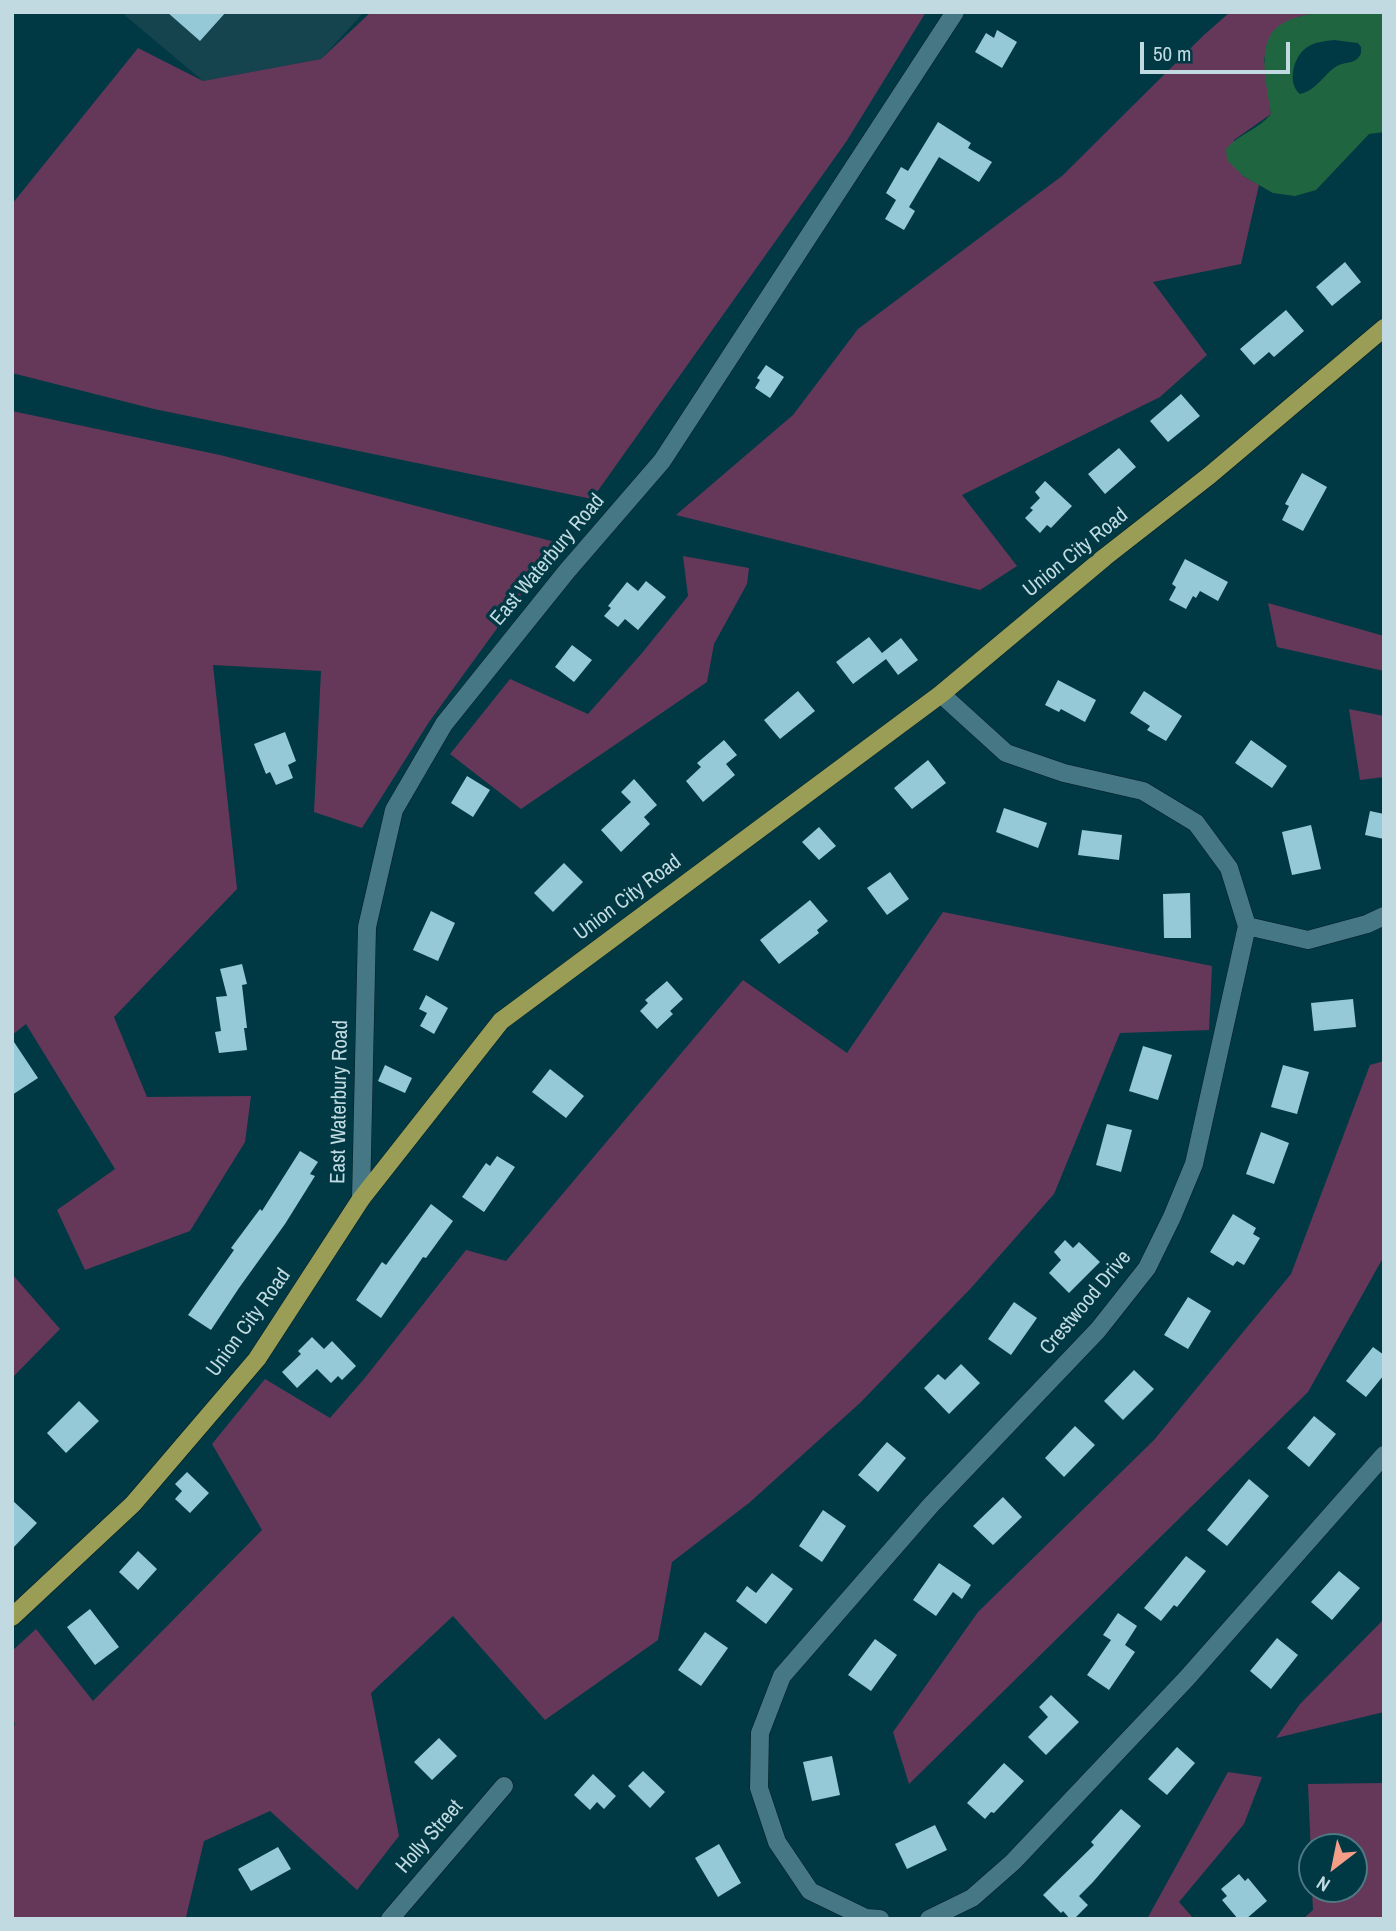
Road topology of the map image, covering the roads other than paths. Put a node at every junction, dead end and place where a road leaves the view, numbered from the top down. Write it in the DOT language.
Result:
graph roads {
  1 [pos="955,12"];
  2 [pos="1384,327"];
  3 [pos="941,694"];
  4 [pos="1384,916"];
  5 [pos="1247,926"];
  6 [pos="360,1199"];
  7 [pos="1384,1455"];
  8 [pos="12,1617"];
  9 [pos="504,1786"];
  10 [pos="390,1919"];
  11 [pos="880,1919"];
  12 [pos="929,1919"];
  1 -- 6 [label="street, East Waterbury Road"];
  2 -- 3 [label="main road, Union City Road"];
  3 -- 5 [label="street, Crestwood Drive"];
  3 -- 6 [label="main road, Union City Road"];
  4 -- 5 [label="street"];
  5 -- 11 [label="street, Crestwood Drive"];
  6 -- 8 [label="main road, Union City Road"];
  7 -- 12 [label="street"];
  9 -- 10 [label="street, Holly Street"];
}
